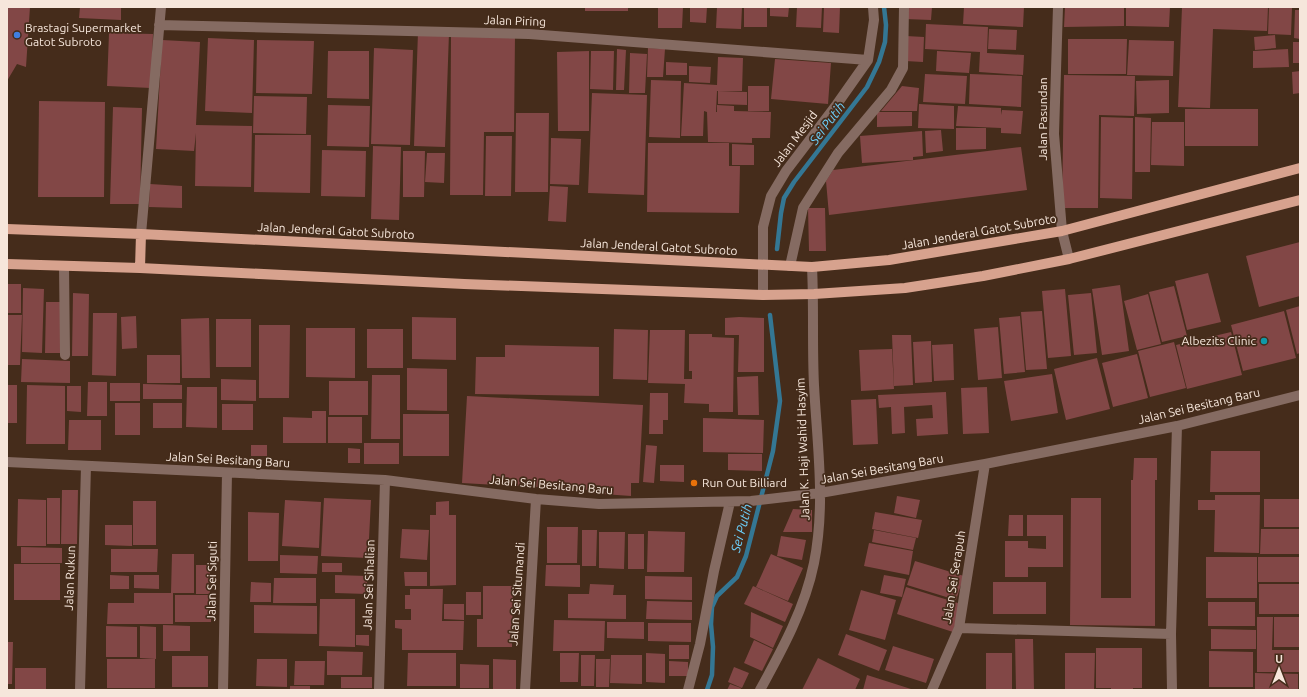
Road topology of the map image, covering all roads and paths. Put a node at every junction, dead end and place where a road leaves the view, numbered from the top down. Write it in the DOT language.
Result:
graph roads {
  1 [pos="161,7"];
  2 [pos="873,7"];
  3 [pos="904,7"];
  4 [pos="1058,7"];
  5 [pos="159,25"];
  6 [pos="868,60"];
  7 [pos="1300,168"];
  8 [pos="1300,200"];
  9 [pos="7,229"];
  10 [pos="1062,231"];
  11 [pos="141,234"];
  12 [pos="1069,259"];
  13 [pos="7,264"];
  14 [pos="762,265"];
  15 [pos="64,266"];
  16 [pos="790,266"];
  17 [pos="812,267"];
  18 [pos="140,268"];
  19 [pos="814,294"];
  20 [pos="763,295"];
  21 [pos="65,355"];
  22 [pos="1300,395"];
  23 [pos="1177,426"];
  24 [pos="7,462"];
  25 [pos="985,464"];
  26 [pos="86,466"];
  27 [pos="226,473"];
  28 [pos="385,480"];
  29 [pos="820,493"];
  30 [pos="536,499"];
  31 [pos="730,502"];
  32 [pos="959,628"];
  33 [pos="1171,634"];
  34 [pos="80,690"];
  35 [pos="223,690"];
  36 [pos="379,690"];
  37 [pos="524,690"];
  38 [pos="688,690"];
  39 [pos="760,690"];
  40 [pos="932,690"];
  41 [pos="1172,690"];
  1 -- 5 [label="street"];
  2 -- 6 [label="street, Jalan Mesjid"];
  3 -- 16 [label="street"];
  4 -- 10 [label="street, Jalan Pasundan"];
  5 -- 6 [label="street, Jalan Piring"];
  5 -- 11 [label="street"];
  6 -- 14 [label="street, Jalan Mesjid"];
  7 -- 10 [label="main road, Jalan Jenderal Gatot Subroto"];
  8 -- 12 [label="main road"];
  9 -- 11 [label="main road, Jalan Jenderal Gatot Subroto"];
  10 -- 12 [label="street, Jalan Pasundan"];
  10 -- 17 [label="main road, Jalan Jenderal Gatot Subroto"];
  11 -- 14 [label="main road, Jalan Jenderal Gatot Subroto"];
  11 -- 18 [label="main road"];
  12 -- 19 [label="main road"];
  13 -- 15 [label="main road"];
  14 -- 16 [label="main road, Jalan Jenderal Gatot Subroto"];
  14 -- 20 [label="street, Jalan Mesjid"];
  15 -- 18 [label="main road"];
  15 -- 21 [label="street"];
  16 -- 17 [label="main road, Jalan Jenderal Gatot Subroto"];
  17 -- 19 [label="street, Jalan K. Haji Wahid Hasyim"];
  18 -- 20 [label="main road"];
  19 -- 20 [label="main road"];
  19 -- 29 [label="street, Jalan K. Haji Wahid Hasyim"];
  22 -- 23 [label="street, Jalan Sei Besitang Baru"];
  23 -- 25 [label="street, Jalan Sei Besitang Baru"];
  23 -- 33 [label="street"];
  24 -- 26 [label="street, Jalan Sei Besitang Baru"];
  25 -- 29 [label="street, Jalan Sei Besitang Baru"];
  25 -- 32 [label="street, Jalan Sei Serapuh"];
  26 -- 27 [label="street, Jalan Sei Besitang Baru"];
  26 -- 34 [label="street, Jalan Rukun"];
  27 -- 28 [label="street, Jalan Sei Besitang Baru"];
  27 -- 35 [label="street, Jalan Sei Siguti"];
  28 -- 30 [label="street, Jalan Sei Besitang Baru"];
  28 -- 36 [label="street, Jalan Sei Sihalian"];
  29 -- 31 [label="street, Jalan Sei Besitang Baru"];
  29 -- 39 [label="street, Jalan K. Haji Wahid Hasyim"];
  30 -- 31 [label="street, Jalan Sei Besitang Baru"];
  30 -- 37 [label="street, Jalan Sei Situmandi"];
  31 -- 38 [label="street"];
  32 -- 33 [label="street"];
  32 -- 40 [label="street, Jalan Sei Serapuh"];
  33 -- 41 [label="street"];
}
